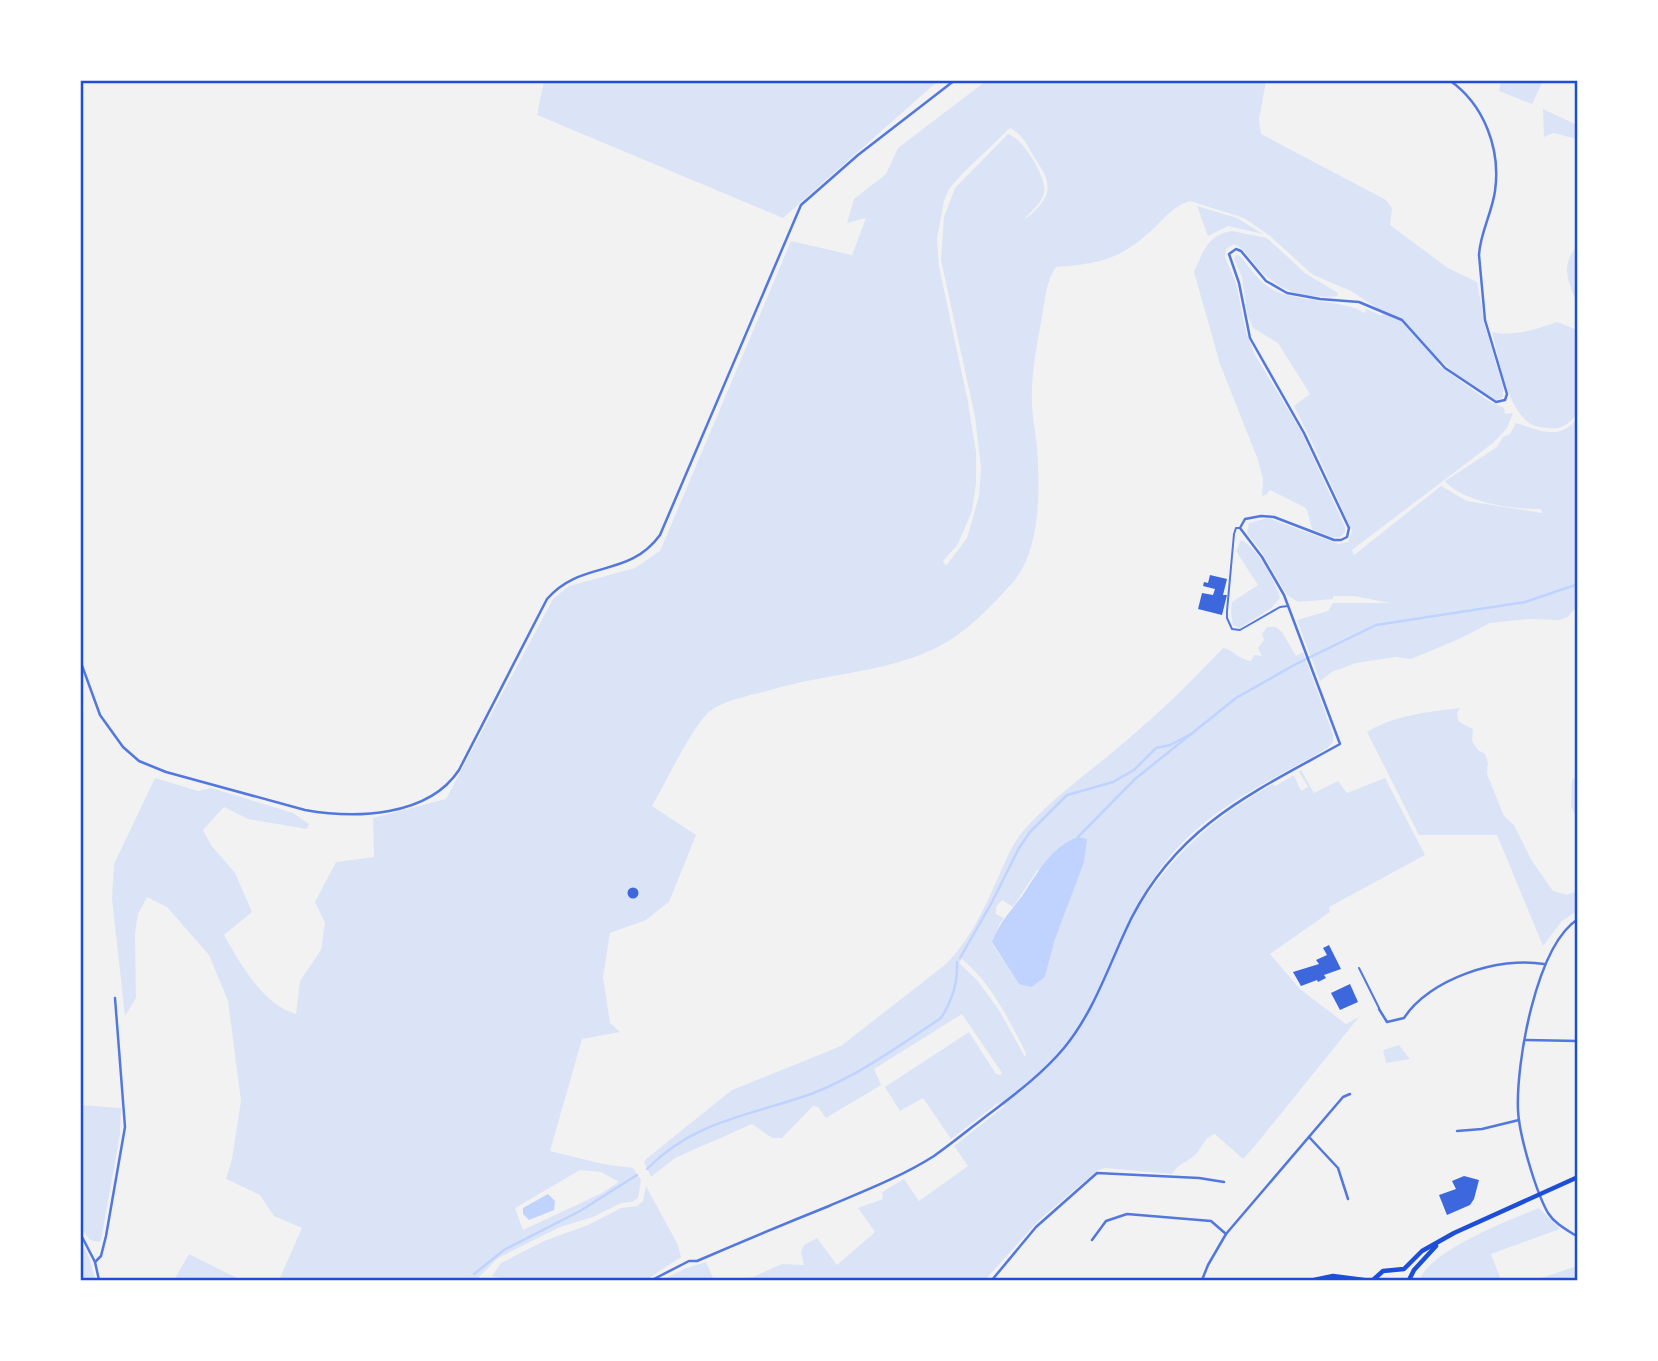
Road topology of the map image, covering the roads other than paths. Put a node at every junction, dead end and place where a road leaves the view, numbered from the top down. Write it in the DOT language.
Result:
graph roads {
  1 [pos="955,80"];
  2 [pos="1448,80"];
  3 [pos="1240,528"];
  4 [pos="1288,606"];
  5 [pos="80,616"];
  6 [pos="81,661"];
  7 [pos="1577,919"];
  8 [pos="1544,964"];
  9 [pos="1359,968"];
  10 [pos="115,998"];
  11 [pos="1379,1009"];
  12 [pos="1526,1040"];
  13 [pos="1577,1041"];
  14 [pos="1350,1094"];
  15 [pos="1520,1120"];
  16 [pos="1457,1131"];
  17 [pos="1309,1137"];
  18 [pos="1577,1177"];
  19 [pos="1224,1182"];
  20 [pos="1539,1193"];
  21 [pos="1348,1199"];
  22 [pos="80,1233"];
  23 [pos="1226,1234"];
  24 [pos="1577,1237"];
  25 [pos="1092,1240"];
  26 [pos="1438,1244"];
  27 [pos="95,1262"];
  28 [pos="1397,1272"];
  29 [pos="99,1280"];
  30 [pos="652,1280"];
  31 [pos="992,1280"];
  32 [pos="1202,1280"];
  33 [pos="1315,1280"];
  34 [pos="1370,1280"];
  35 [pos="1408,1280"];
  1 -- 6 [label="street"];
  2 -- 3 [label="street"];
  3 -- 4 [label="street"];
  3 -- 4 [label="lane"];
  4 -- 30 [label="street"];
  5 -- 6 [label="street"];
  7 -- 8 [label="street"];
  8 -- 11 [label="street"];
  8 -- 12 [label="street"];
  9 -- 11 [label="lane"];
  10 -- 27 [label="street"];
  12 -- 13 [label="street"];
  12 -- 15 [label="street"];
  14 -- 17 [label="street"];
  15 -- 16 [label="street"];
  15 -- 20 [label="street"];
  17 -- 21 [label="street"];
  17 -- 23 [label="street"];
  18 -- 20 [label="main road"];
  19 -- 31 [label="street"];
  20 -- 24 [label="street"];
  20 -- 26 [label="main road"];
  22 -- 27 [label="street"];
  23 -- 25 [label="street"];
  23 -- 32 [label="street"];
  26 -- 28 [label="main road"];
  26 -- 35 [label="main road"];
  27 -- 29 [label="street"];
  28 -- 34 [label="main road"];
  28 -- 35 [label="main road"];
  33 -- 34 [label="main road"];
}
